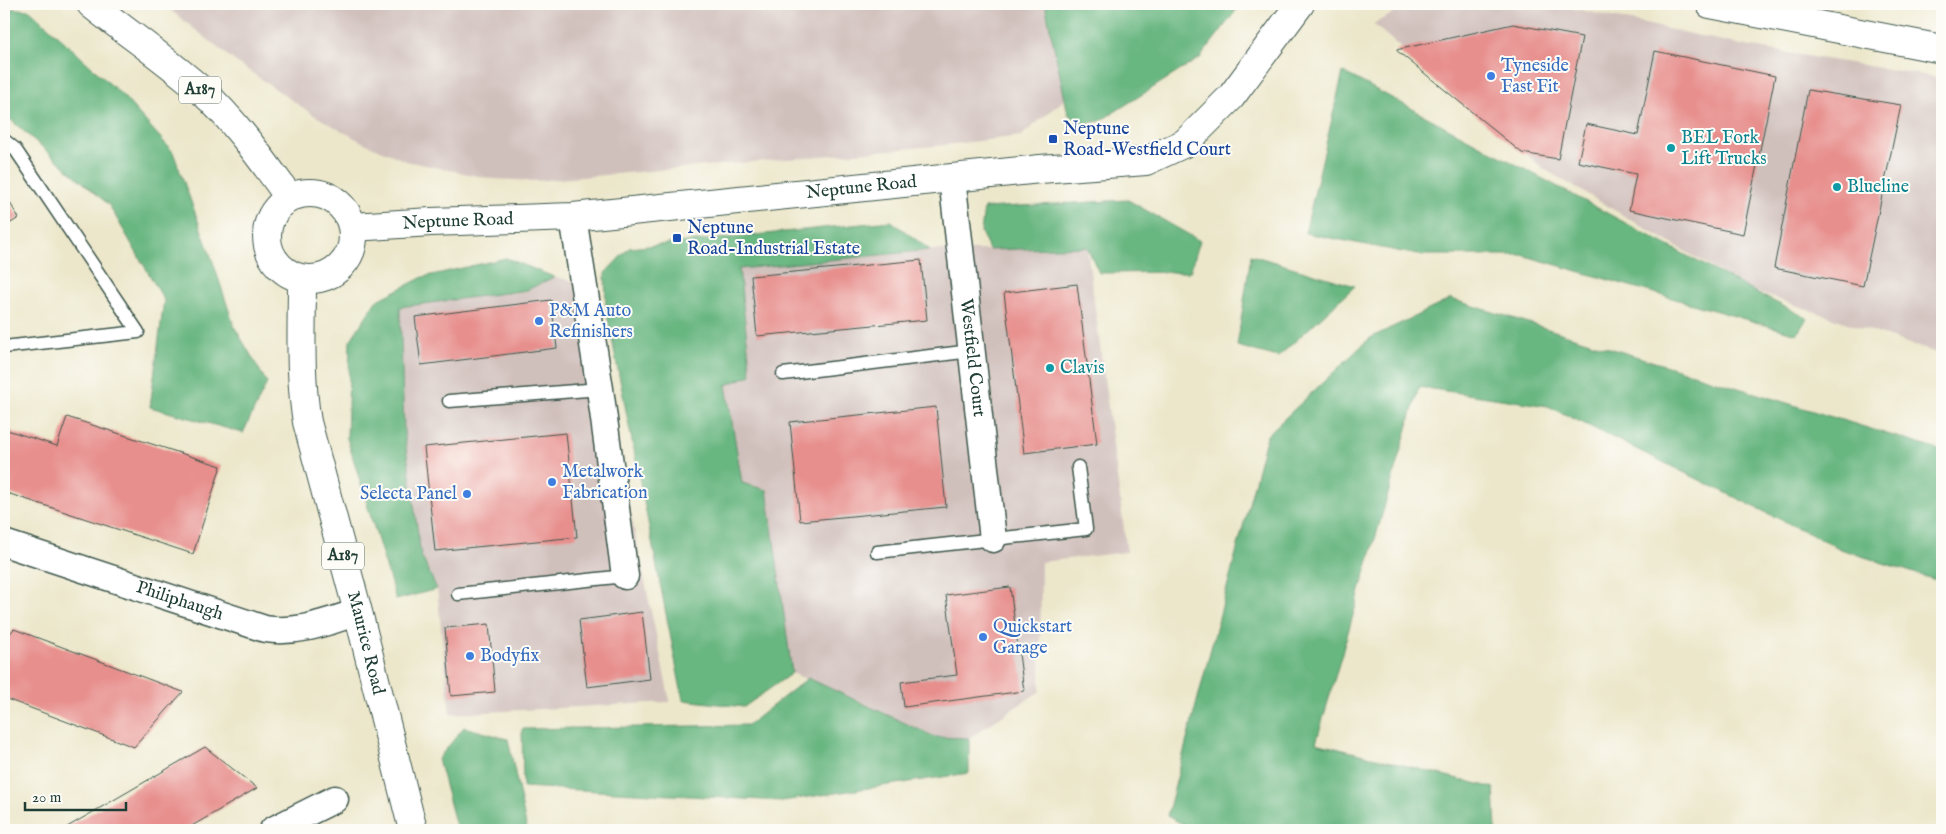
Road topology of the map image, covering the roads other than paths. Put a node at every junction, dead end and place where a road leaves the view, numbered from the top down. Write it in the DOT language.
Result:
graph roads {
  1 [pos="91,4"];
  2 [pos="1300,4"];
  3 [pos="1710,4"];
  4 [pos="1942,49"];
  5 [pos="4,140"];
  6 [pos="952,178"];
  7 [pos="290,197"];
  8 [pos="573,217"];
  9 [pos="353,227"];
  10 [pos="302,279"];
  11 [pos="4,347"];
  12 [pos="971,351"];
  13 [pos="783,374"];
  14 [pos="600,390"];
  15 [pos="449,400"];
  16 [pos="1078,467"];
  17 [pos="993,538"];
  18 [pos="4,543"];
  19 [pos="877,552"];
  20 [pos="625,576"];
  21 [pos="458,594"];
  22 [pos="358,612"];
  23 [pos="335,799"];
  24 [pos="273,830"];
  25 [pos="413,830"];
  1 -- 7 [label="street, A187"];
  2 -- 6 [label="street, Neptune Road"];
  3 -- 4 [label="street"];
  5 -- 11 [label="lane"];
  6 -- 8 [label="street, Neptune Road"];
  6 -- 12 [label="street, Westfield Court"];
  7 -- 9 [label="street"];
  7 -- 10 [label="street"];
  8 -- 9 [label="street, Neptune Road"];
  8 -- 14 [label="street"];
  9 -- 10 [label="street"];
  10 -- 22 [label="street, Maurice Road / A187"];
  12 -- 13 [label="lane"];
  12 -- 17 [label="street, Westfield Court"];
  14 -- 15 [label="lane"];
  14 -- 20 [label="street"];
  16 -- 17 [label="lane"];
  17 -- 19 [label="lane"];
  18 -- 22 [label="street, Philiphaugh"];
  20 -- 21 [label="lane"];
  22 -- 25 [label="street, Maurice Road / A187"];
  23 -- 24 [label="street"];
}
